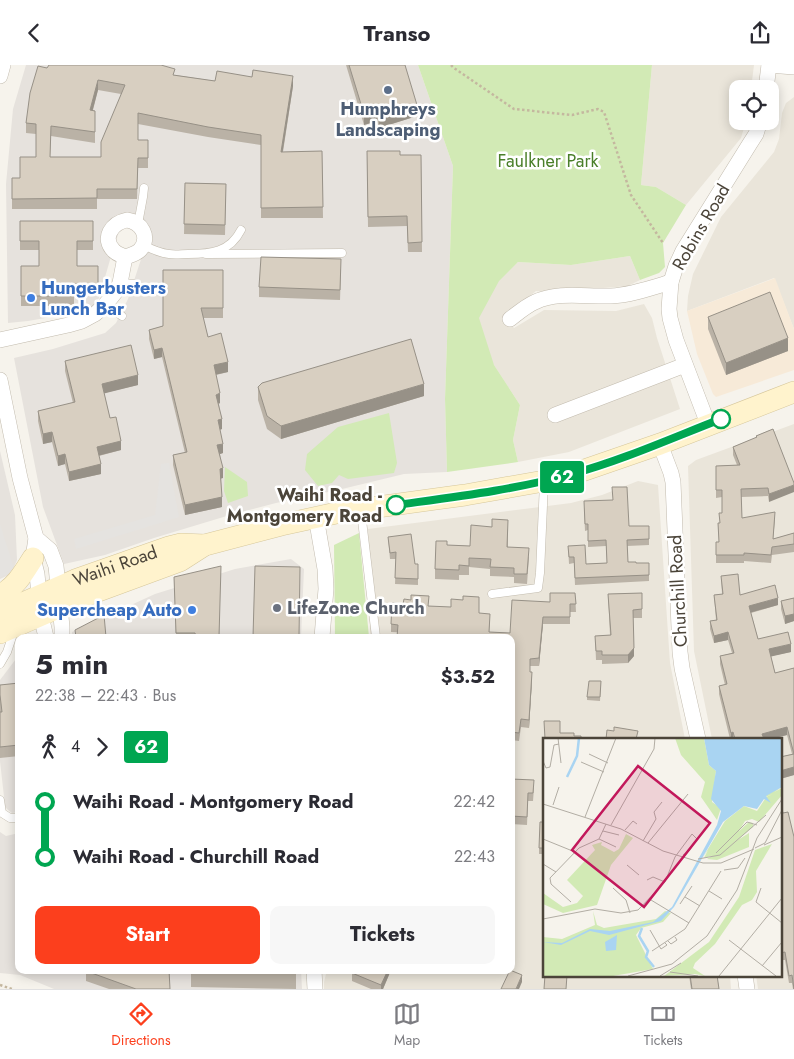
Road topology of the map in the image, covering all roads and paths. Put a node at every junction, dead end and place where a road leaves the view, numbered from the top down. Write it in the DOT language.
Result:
graph roads {
  1 [pos="3,65"];
  2 [pos="451,65"];
  3 [pos="769,65"];
  4 [pos="794,67"];
  5 [pos="0,77"];
  6 [pos="767,80"];
  7 [pos="757,130"];
  8 [pos="144,188"];
  9 [pos="138,224"];
  10 [pos="241,230"];
  11 [pos="664,243"];
  12 [pos="143,245"];
  13 [pos="342,253"];
  14 [pos="206,254"];
  15 [pos="125,257"];
  16 [pos="671,282"];
  17 [pos="105,305"];
  18 [pos="122,316"];
  19 [pos="510,319"];
  20 [pos="0,340"];
  21 [pos="685,365"];
  22 [pos="0,380"];
  23 [pos="794,392"];
  24 [pos="555,415"];
  25 [pos="708,424"];
  26 [pos="660,444"];
  27 [pos="544,481"];
  28 [pos="361,510"];
  29 [pos="316,517"];
  30 [pos="35,548"];
  31 [pos="492,594"];
  32 [pos="0,595"];
  33 [pos="50,601"];
  34 [pos="0,612"];
  35 [pos="8,630"];
  36 [pos="46,634"];
  37 [pos="61,634"];
  38 [pos="322,634"];
  39 [pos="376,634"];
  40 [pos="0,665"];
  41 [pos="698,738"];
  42 [pos="0,800"];
  43 [pos="15,818"];
  44 [pos="314,974"];
  45 [pos="0,985"];
  46 [pos="12,989"];
  47 [pos="315,989"];
  1 -- 5 [label="street"];
  2 -- 11 [label="path"];
  3 -- 4 [label="street"];
  3 -- 6 [label="street"];
  7 -- 16 [label="street, Robins Road"];
  8 -- 9 [label="lane"];
  9 -- 12 [label="street"];
  9 -- 15 [label="street"];
  10 -- 14 [label="lane"];
  12 -- 14 [label="lane"];
  12 -- 15 [label="street"];
  13 -- 14 [label="lane"];
  15 -- 17 [label="street"];
  16 -- 19 [label="street"];
  16 -- 21 [label="street, Robins Road"];
  17 -- 18 [label="lane"];
  17 -- 20 [label="street"];
  21 -- 24 [label="street"];
  21 -- 25 [label="street, Robins Road"];
  22 -- 30 [label="street"];
  23 -- 25 [label="main road, Waihi Road"];
  25 -- 26 [label="main road, Waihi Road"];
  26 -- 27 [label="main road, Waihi Road"];
  26 -- 41 [label="street, Churchill Road"];
  27 -- 28 [label="main road, Waihi Road"];
  27 -- 31 [label="lane"];
  28 -- 29 [label="main road, Waihi Road"];
  28 -- 39 [label="lane"];
  29 -- 33 [label="main road, Waihi Road"];
  29 -- 38 [label="street"];
  30 -- 32 [label="main road"];
  30 -- 33 [label="street"];
  30 -- 33 [label="street"];
  33 -- 34 [label="main road, Waihi Road"];
  33 -- 35 [label="main road, Waihi Road"];
  33 -- 36 [label="street"];
  33 -- 37 [label="street"];
  35 -- 40 [label="lane"];
  42 -- 43 [label="lane"];
  44 -- 47 [label="street"];
  45 -- 46 [label="path"];
}
